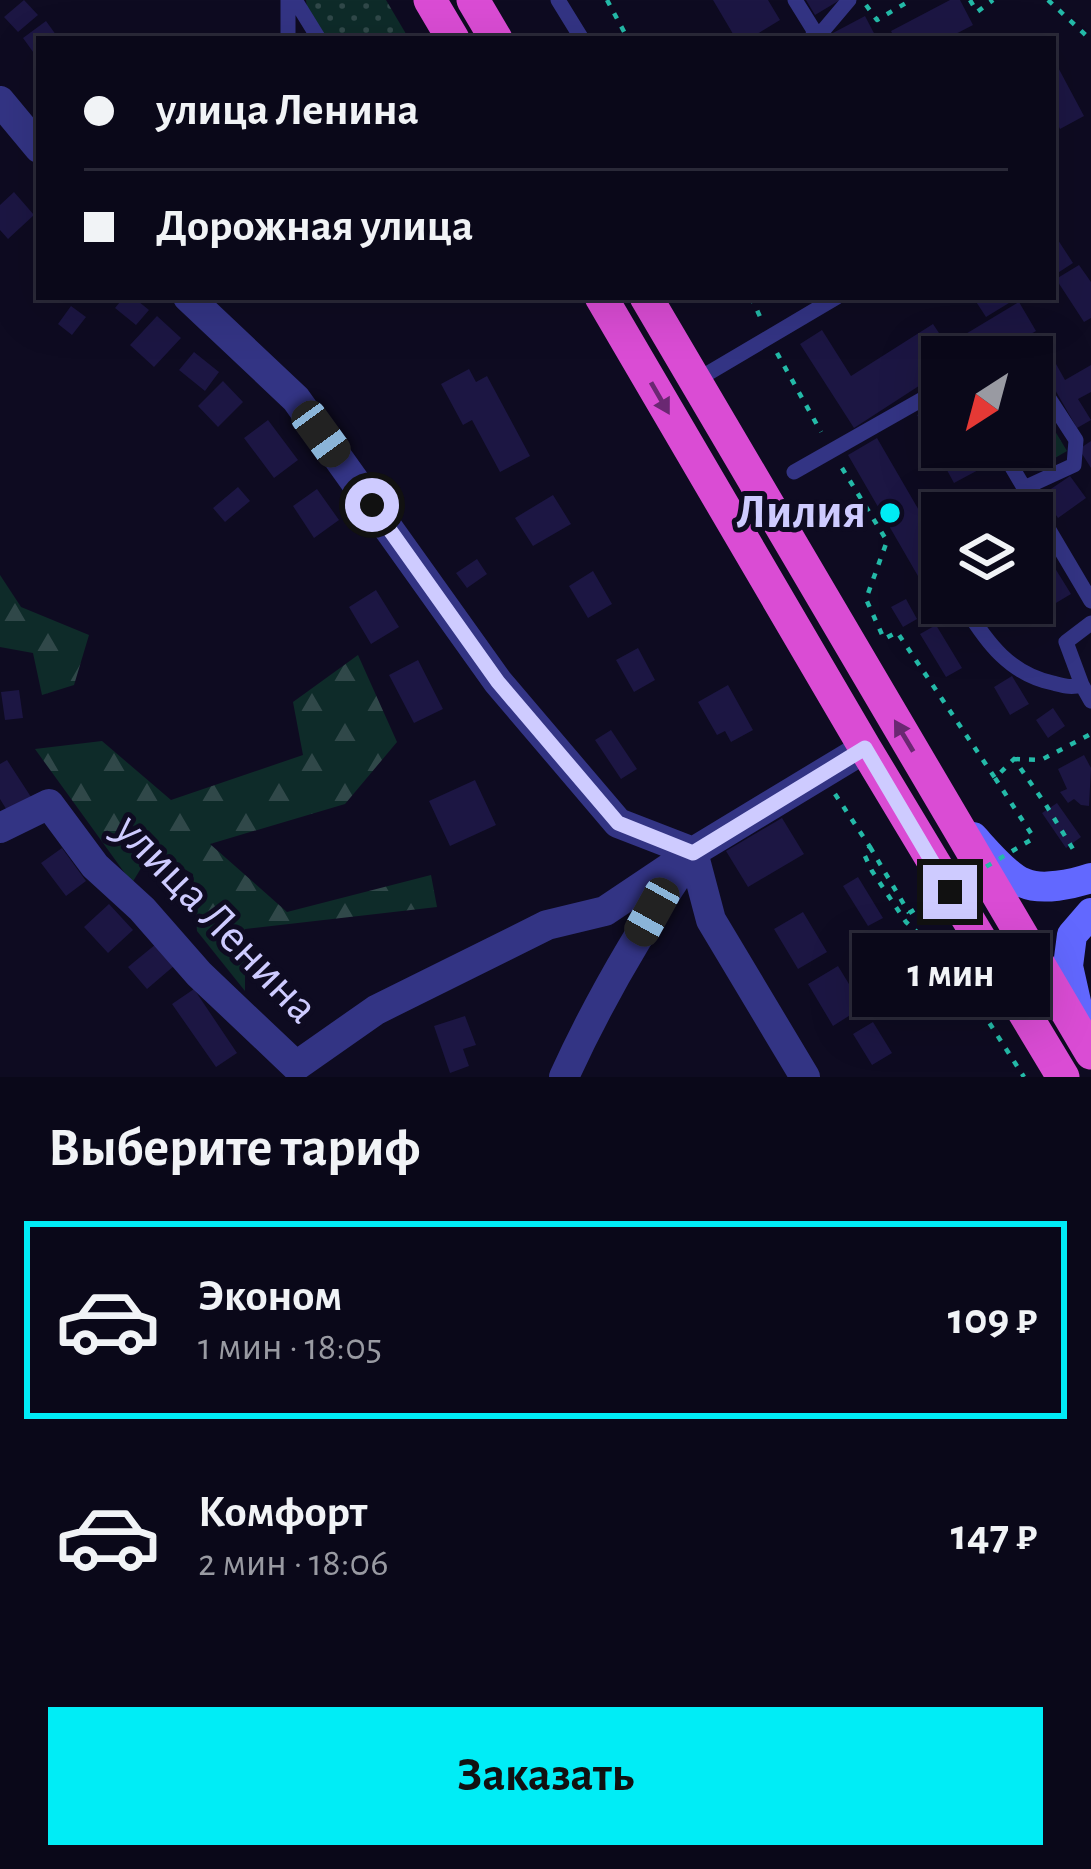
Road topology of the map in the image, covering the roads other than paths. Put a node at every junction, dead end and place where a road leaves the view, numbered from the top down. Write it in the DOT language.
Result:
graph roads {
  1 [pos="292,0"];
  2 [pos="430,0"];
  3 [pos="473,0"];
  4 [pos="558,0"];
  5 [pos="795,0"];
  6 [pos="849,0"];
  7 [pos="288,36"];
  8 [pos="317,36"];
  9 [pos="450,36"];
  10 [pos="494,36"];
  11 [pos="579,36"];
  12 [pos="814,36"];
  13 [pos="818,36"];
  14 [pos="0,101"];
  15 [pos="36,144"];
  16 [pos="191,300"];
  17 [pos="604,300"];
  18 [pos="648,300"];
  19 [pos="832,300"];
  20 [pos="694,381"];
  21 [pos="921,400"];
  22 [pos="1053,404"];
  23 [pos="1012,468"];
  24 [pos="794,472"];
  25 [pos="1024,488"];
  26 [pos="1091,602"];
  27 [pos="1091,623"];
  28 [pos="975,624"];
  29 [pos="1082,685"];
  30 [pos="1091,701"];
  31 [pos="865,748"];
  32 [pos="941,798"];
  33 [pos="0,828"];
  34 [pos="693,853"];
  35 [pos="1085,869"];
  36 [pos="1091,913"];
  37 [pos="1089,1050"];
  38 [pos="294,1071"];
  39 [pos="563,1077"];
  40 [pos="805,1077"];
  41 [pos="1063,1077"];
  1 -- 7 [label="lane"];
  1 -- 8 [label="lane"];
  2 -- 9 [label="highway"];
  3 -- 10 [label="highway"];
  4 -- 11 [label="lane"];
  5 -- 12 [label="lane"];
  6 -- 13 [label="lane"];
  14 -- 15 [label="street"];
  16 -- 34 [label="street"];
  17 -- 31 [label="highway, one-way"];
  18 -- 20 [label="highway"];
  19 -- 20 [label="lane"];
  32 -- 20 [label="highway, one-way"];
  21 -- 24 [label="lane"];
  22 -- 25 [label="lane"];
  23 -- 25 [label="lane"];
  25 -- 26 [label="lane"];
  27 -- 29 [label="lane"];
  28 -- 29 [label="lane"];
  29 -- 30 [label="lane"];
  31 -- 34 [label="street, улица Ленина"];
  31 -- 41 [label="highway"];
  32 -- 35 [label="main road"];
  32 -- 37 [label="highway"];
  33 -- 38 [label="street, улица Ленина"];
  34 -- 38 [label="street, улица Ленина"];
  34 -- 39 [label="street, улица Ленина"];
  34 -- 40 [label="street"];
  36 -- 37 [label="main road"];
}
